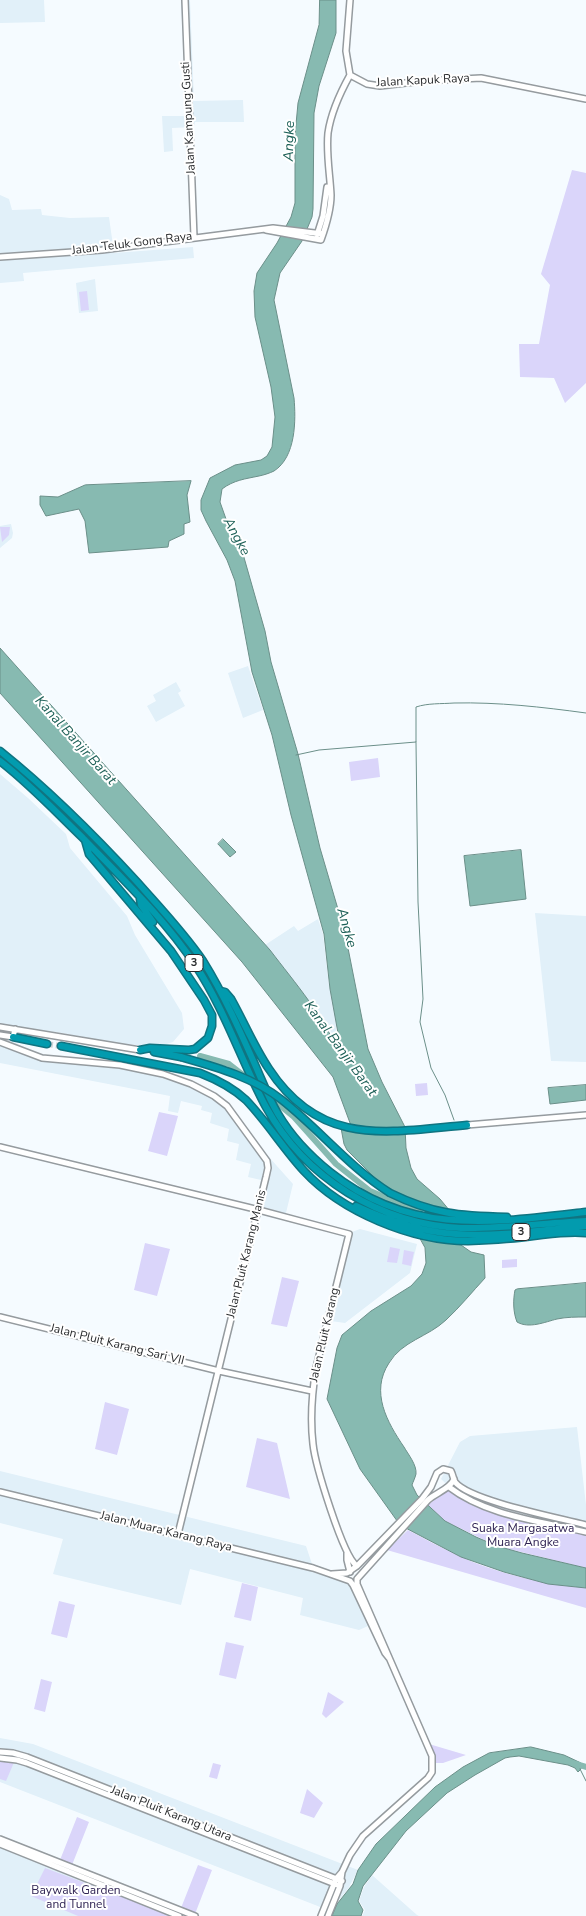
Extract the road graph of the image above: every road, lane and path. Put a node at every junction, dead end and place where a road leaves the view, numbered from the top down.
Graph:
1 (184, 0) edge
2 (350, 0) edge
3 (350, 75) junction
4 (586, 99) edge
5 (194, 237) junction
6 (0, 257) edge
7 (0, 751) edge
8 (0, 761) edge
9 (0, 765) edge
10 (19, 777) junction
11 (85, 840) junction
12 (140, 898) junction
13 (195, 986) junction
14 (220, 990) junction
15 (0, 1027) edge
16 (15, 1029) junction
17 (0, 1035) edge
18 (13, 1037) junction
19 (0, 1042) edge
20 (47, 1044) tunnel mouth
21 (60, 1046) tunnel mouth
22 (140, 1050) junction
23 (268, 1110) junction
24 (586, 1115) edge
25 (467, 1125) joint
26 (0, 1147) edge
27 (258, 1210) junction
28 (586, 1212) edge
29 (474, 1219) junction
30 (586, 1221) edge
31 (586, 1226) edge
32 (586, 1233) edge
33 (0, 1317) edge
34 (219, 1371) junction
35 (312, 1390) junction
36 (435, 1479) junction
37 (454, 1480) junction
38 (448, 1487) junction
39 (0, 1492) edge
40 (424, 1501) junction
41 (586, 1525) edge
42 (586, 1532) edge
43 (178, 1534) junction
44 (347, 1552) junction
45 (357, 1566) junction
46 (350, 1572) junction
47 (332, 1574) junction
48 (389, 1658) junction
49 (0, 1752) edge
50 (0, 1758) edge
51 (59, 1772) junction
52 (0, 1839) edge
53 (0, 1844) edge
54 (38, 1857) junction
55 (47, 1860) junction
56 (338, 1882) junction
57 (329, 1905) junction
58 (179, 1916) edge
59 (194, 1916) edge
60 (321, 1916) edge
61 (328, 1916) edge

1 - 5 street, Jalan Kampung Gusti
2 - 3 street
3 - 4 street, Jalan Kapuk Raya
3 - 5 street, Jalan Teluk Gong Raya
5 - 6 street, Jalan Teluk Gong Raya
7 - 14 highway, 3
8 - 10 highway
9 - 10 highway
10 - 11 highway, 3
11 - 12 highway, 3
11 - 13 highway
12 - 13 highway
12 - 23 highway, 3
13 - 22 highway
14 - 25 highway
14 - 29 highway, 3
15 - 16 street
16 - 18 street
16 - 22 street
17 - 18 street
18 - 20 highway
19 - 27 street, Jalan Pluit Karang Manis
21 - 32 highway
22 - 29 highway, bridge
23 - 30 highway, 3
23 - 31 highway, 3
24 - 25 street
26 - 27 street
27 - 34 street, Jalan Pluit Karang Manis
27 - 35 street, Jalan Pluit Karang
28 - 29 highway, 3
33 - 34 street, Jalan Pluit Karang Sari VII
34 - 35 street, Jalan Pluit Karang Sari VII
34 - 43 street, Jalan Pluit Karang Manis
35 - 44 street, Jalan Pluit Karang
36 - 37 street
36 - 38 street
36 - 40 street
37 - 38 street
37 - 41 street
38 - 40 street
38 - 42 street
39 - 43 street, Jalan Muara Karang Raya
40 - 45 street
40 - 48 street
43 - 47 street, Jalan Muara Karang Raya
44 - 45 street, Jalan Pluit Karang
44 - 46 street, Jalan Pluit Karang
45 - 46 street
46 - 47 street, Jalan Muara Karang Raya
47 - 48 street, Jalan Muara Karang Raya
48 - 56 street
49 - 51 street, Jalan Pluit Karang Utara
50 - 51 street, Jalan Pluit Karang Utara
51 - 56 street, Jalan Pluit Karang Utara
52 - 54 street
53 - 54 street
54 - 55 street
55 - 58 street
55 - 59 street
56 - 57 street
57 - 60 street
57 - 61 street

